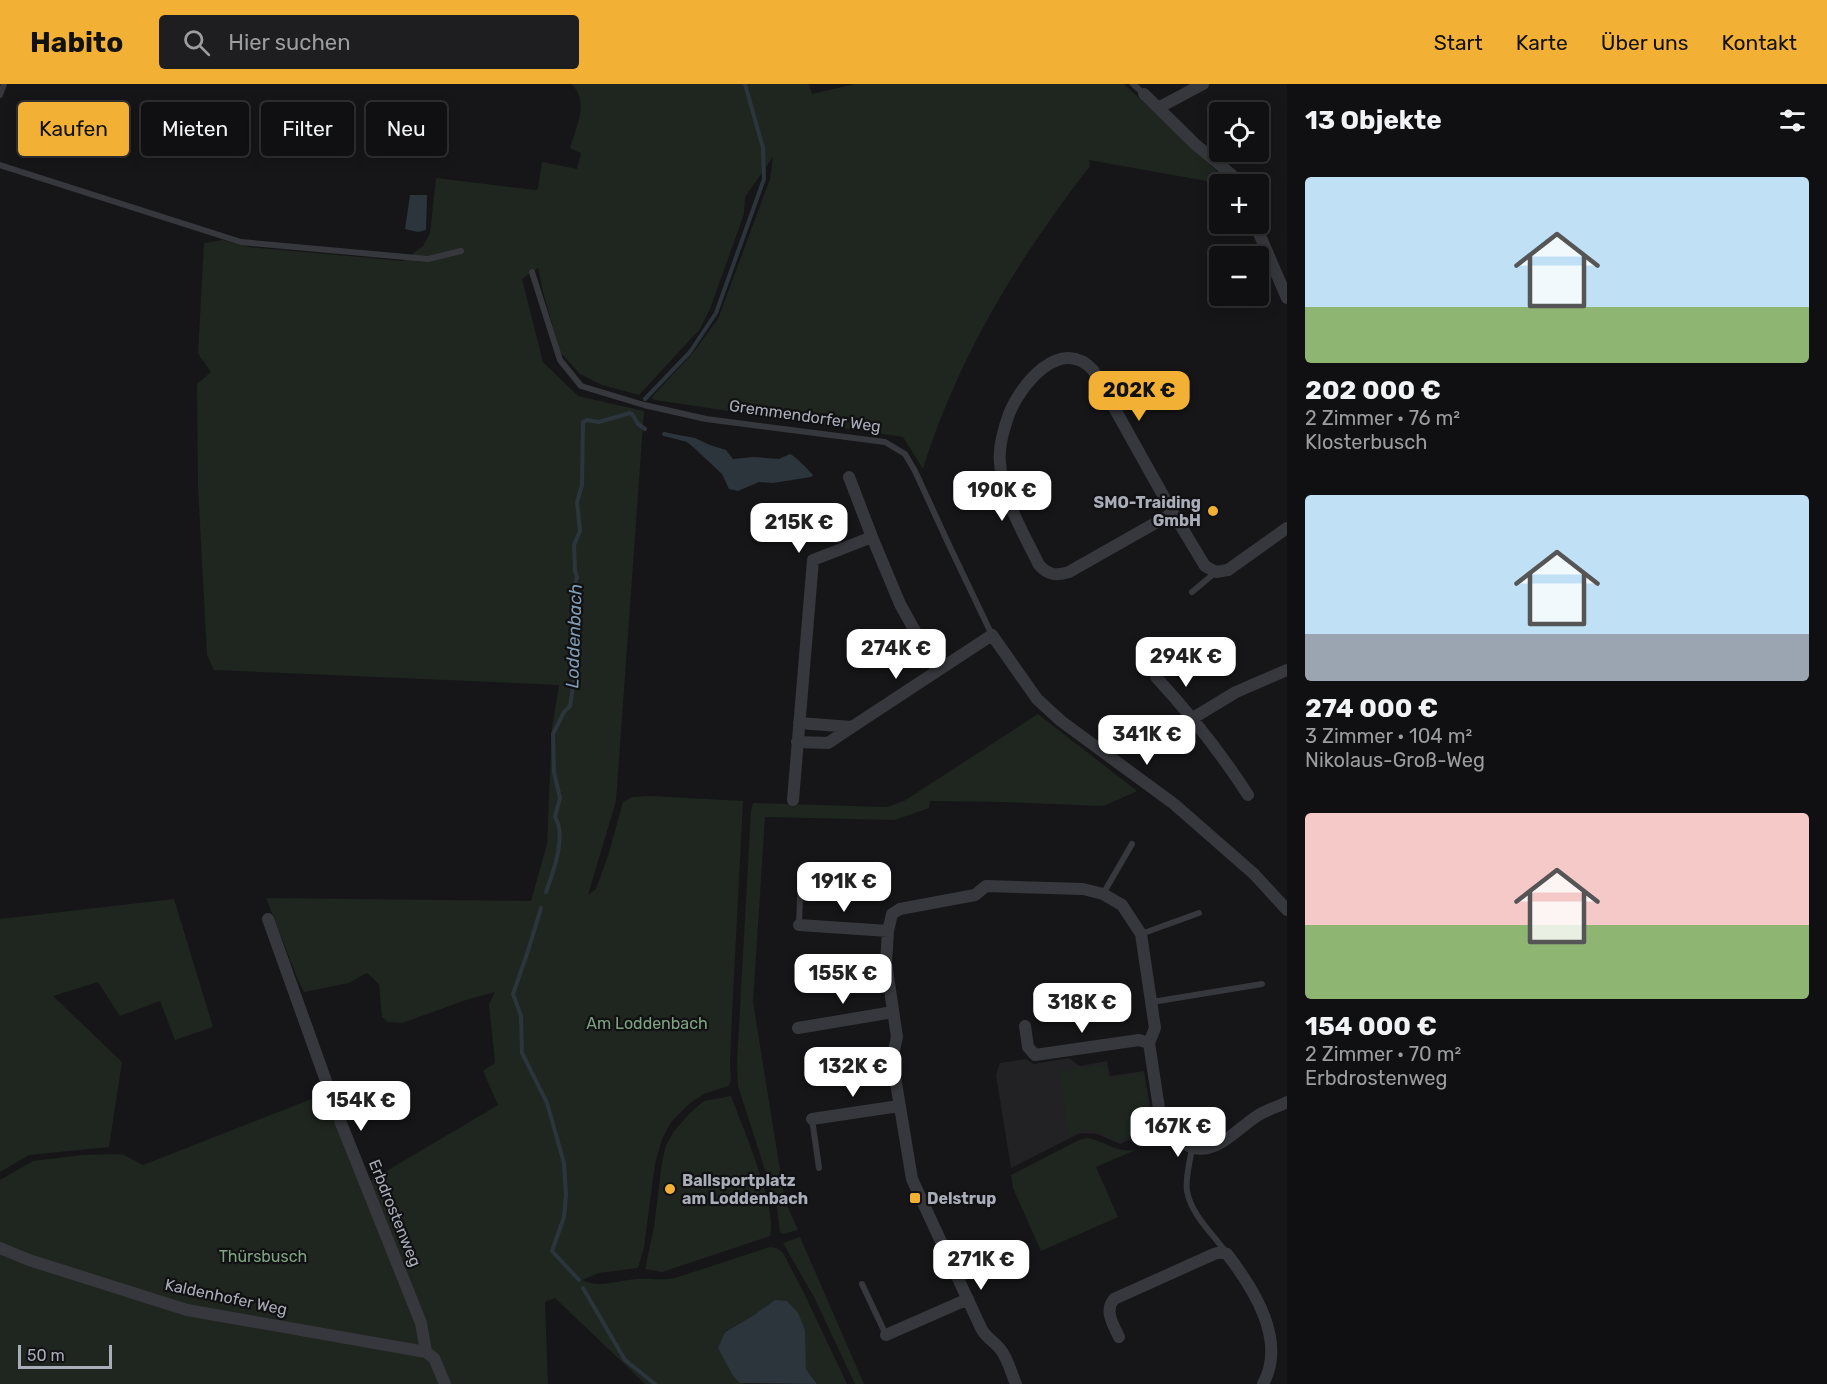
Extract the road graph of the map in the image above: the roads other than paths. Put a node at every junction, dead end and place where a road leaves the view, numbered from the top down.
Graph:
1 (4, 84) edge
2 (1133, 84) edge
3 (1203, 84) edge
4 (1144, 94) joint
5 (0, 95) edge
6 (1158, 108) junction
7 (0, 165) edge
8 (1232, 174) edge
9 (1260, 234) edge
10 (461, 251) dead end
11 (532, 272) dead end
12 (1287, 298) edge
13 (849, 477) dead end
14 (1173, 513) junction
15 (1287, 528) edge
16 (872, 537) junction
17 (1216, 572) junction
18 (1192, 592) dead end
19 (992, 635) junction
20 (937, 671) junction
21 (1286, 674) edge
22 (1156, 678) dead end
23 (1193, 718) junction
24 (799, 723) junction
25 (852, 727) junction
26 (797, 742) junction
27 (1248, 795) dead end
28 (793, 800) dead end
29 (1132, 844) dead end
30 (801, 872) dead end
31 (1103, 894) junction
32 (1287, 910) edge
33 (1199, 914) dead end
34 (268, 919) dead end
35 (799, 925) joint
36 (888, 931) junction
37 (1141, 934) junction
38 (1262, 984) dead end
39 (1152, 1002) junction
40 (893, 1012) junction
41 (1025, 1026) dead end
42 (798, 1028) dead end
43 (1149, 1043) junction
44 (1287, 1102) edge
45 (899, 1106) junction
46 (812, 1119) joint
47 (1191, 1149) junction
48 (819, 1168) dead end
49 (0, 1248) edge
50 (1227, 1254) junction
51 (862, 1284) dead end
52 (968, 1299) junction
53 (886, 1335) joint
54 (1119, 1337) dead end
55 (420, 1350) junction
56 (445, 1384) edge
57 (1016, 1384) edge
58 (1263, 1384) edge

1 - 5 lane
2 - 4 lane
3 - 6 street
4 - 6 street
6 - 8 street
7 - 10 lane
9 - 12 street
11 - 19 lane, Gremmendorfer Weg
13 - 16 street
14 - 14 street
14 - 17 street
15 - 17 street
16 - 20 street
16 - 24 street
17 - 18 lane
19 - 20 street
19 - 32 street, Gremmendorfer Weg
20 - 25 street
21 - 23 street
22 - 23 street
23 - 27 street
24 - 25 street
24 - 26 street
25 - 26 street
26 - 28 street
29 - 31 lane
30 - 35 lane
31 - 36 street
31 - 37 street
33 - 37 lane
34 - 55 street, Erbdrostenweg
35 - 36 street
36 - 40 street
37 - 39 street
38 - 39 lane
39 - 43 street
40 - 42 street
40 - 45 street
41 - 43 street
43 - 47 street
44 - 47 street
45 - 46 street
45 - 52 street
46 - 48 lane
47 - 50 lane
49 - 55 street, Kaldenhofer Weg
50 - 54 street
50 - 58 street
51 - 53 lane
52 - 53 street
52 - 57 street
55 - 56 street, Erbdrostenweg

